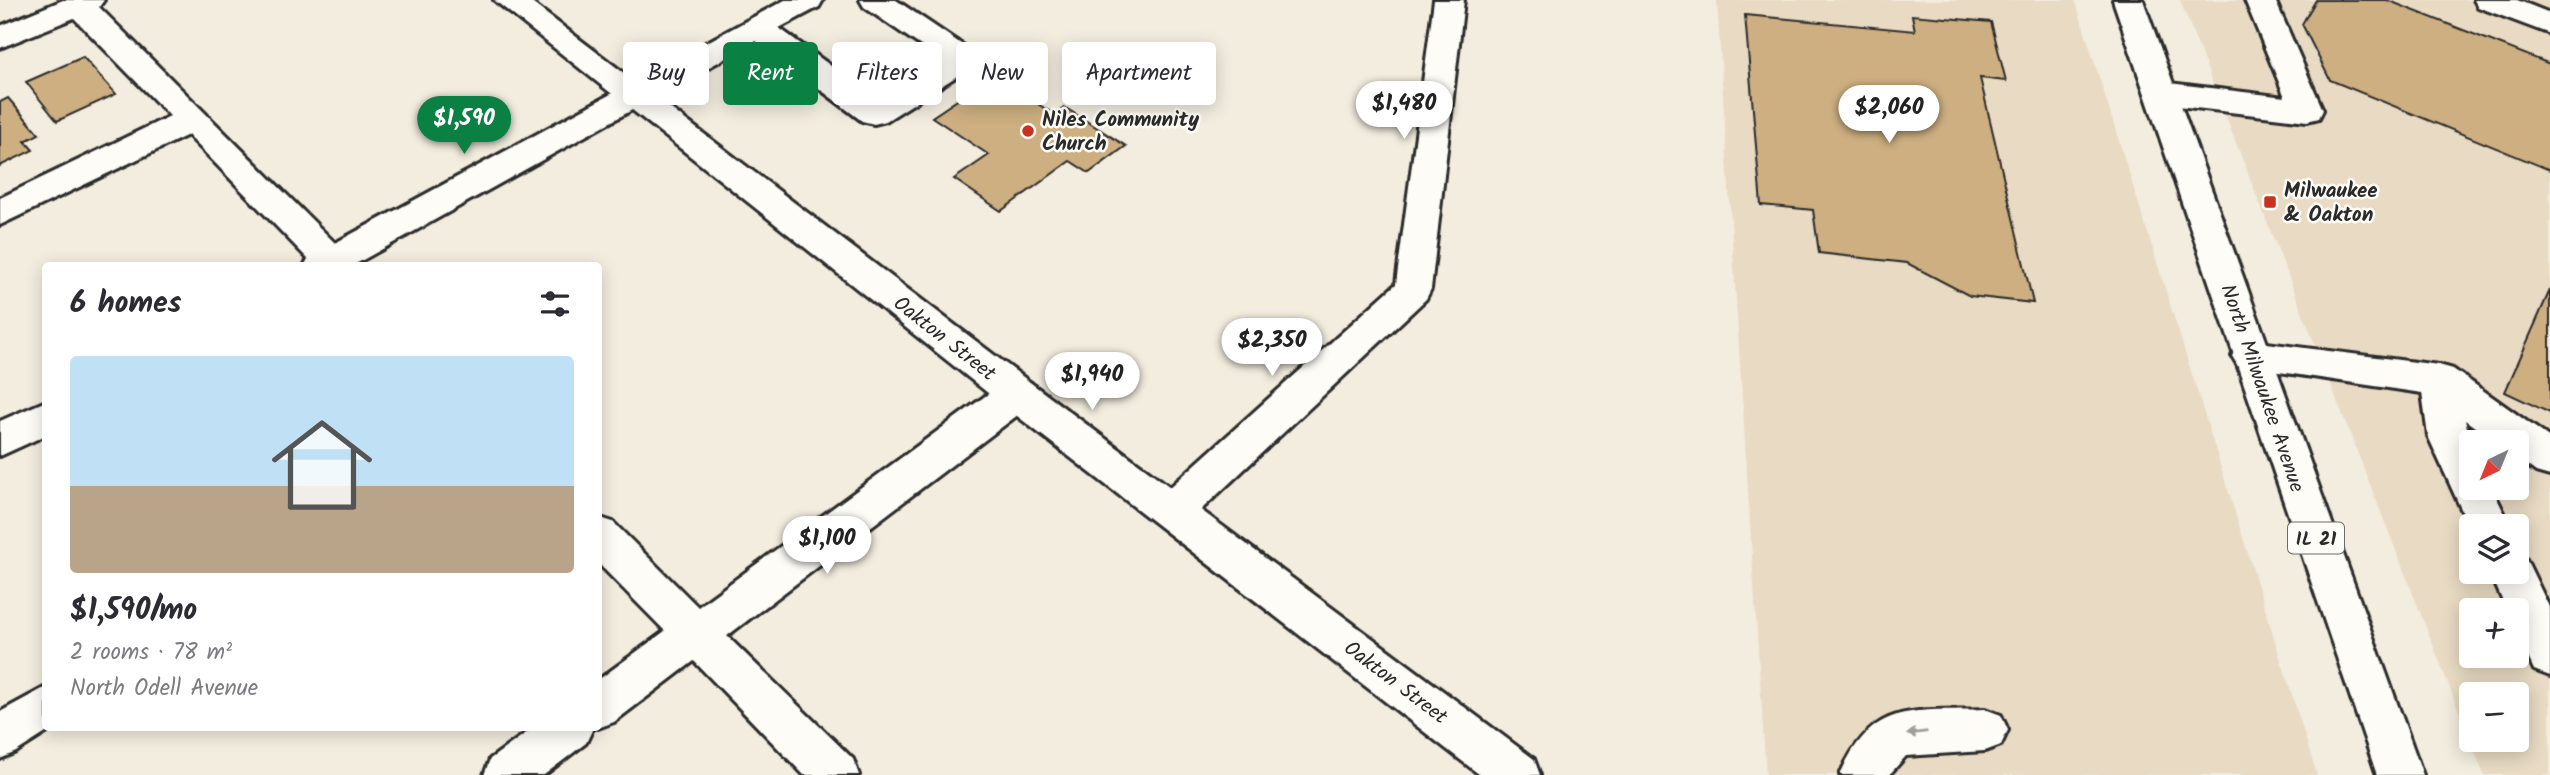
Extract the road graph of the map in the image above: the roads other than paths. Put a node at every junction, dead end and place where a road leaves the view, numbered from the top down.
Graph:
1 (509, 0) edge
2 (808, 0) edge
3 (875, 0) edge
4 (1449, 0) edge
5 (2128, 0) edge
6 (2260, 0) edge
7 (2489, 0) edge
8 (83, 2) edge
9 (2550, 24) edge
10 (757, 27) junction
11 (0, 38) edge
12 (709, 53) edge
13 (623, 87) edge
14 (2161, 93) junction
15 (623, 99) edge
16 (646, 105) edge
17 (192, 119) junction
18 (0, 213) edge
19 (326, 262) edge
20 (329, 262) edge
21 (2251, 356) junction
22 (2439, 380) junction
23 (1017, 394) junction
24 (42, 418) edge
25 (0, 440) edge
26 (2459, 459) edge
27 (2550, 460) edge
28 (1172, 511) junction
29 (602, 539) edge
30 (2517, 584) edge
31 (696, 634) junction
32 (2550, 656) edge
33 (602, 704) edge
34 (42, 711) edge
35 (1985, 730) dead end
36 (566, 731) edge
37 (0, 737) edge
38 (507, 775) edge
39 (836, 775) edge
40 (1517, 775) edge
41 (1863, 775) edge
42 (2400, 775) edge

1 - 13 main road, Oakton Street
2 - 10 main road
3 - 10 main road
4 - 28 main road
5 - 14 main road, North Milwaukee Avenue / IL 21
6 - 14 main road
7 - 9 main road
8 - 11 main road
8 - 17 main road
10 - 12 main road
14 - 21 main road, North Milwaukee Avenue / IL 21
15 - 20 main road
16 - 23 main road, Oakton Street
17 - 18 main road
17 - 19 main road
21 - 22 main road
21 - 42 main road, North Milwaukee Avenue / IL 21
22 - 26 main road
22 - 27 main road
23 - 28 main road, Oakton Street
23 - 31 main road
24 - 25 main road
28 - 40 main road, Oakton Street
29 - 31 main road
30 - 32 main road
31 - 33 main road
31 - 39 main road
34 - 37 main road
35 -> 41 main road
36 - 38 main road

